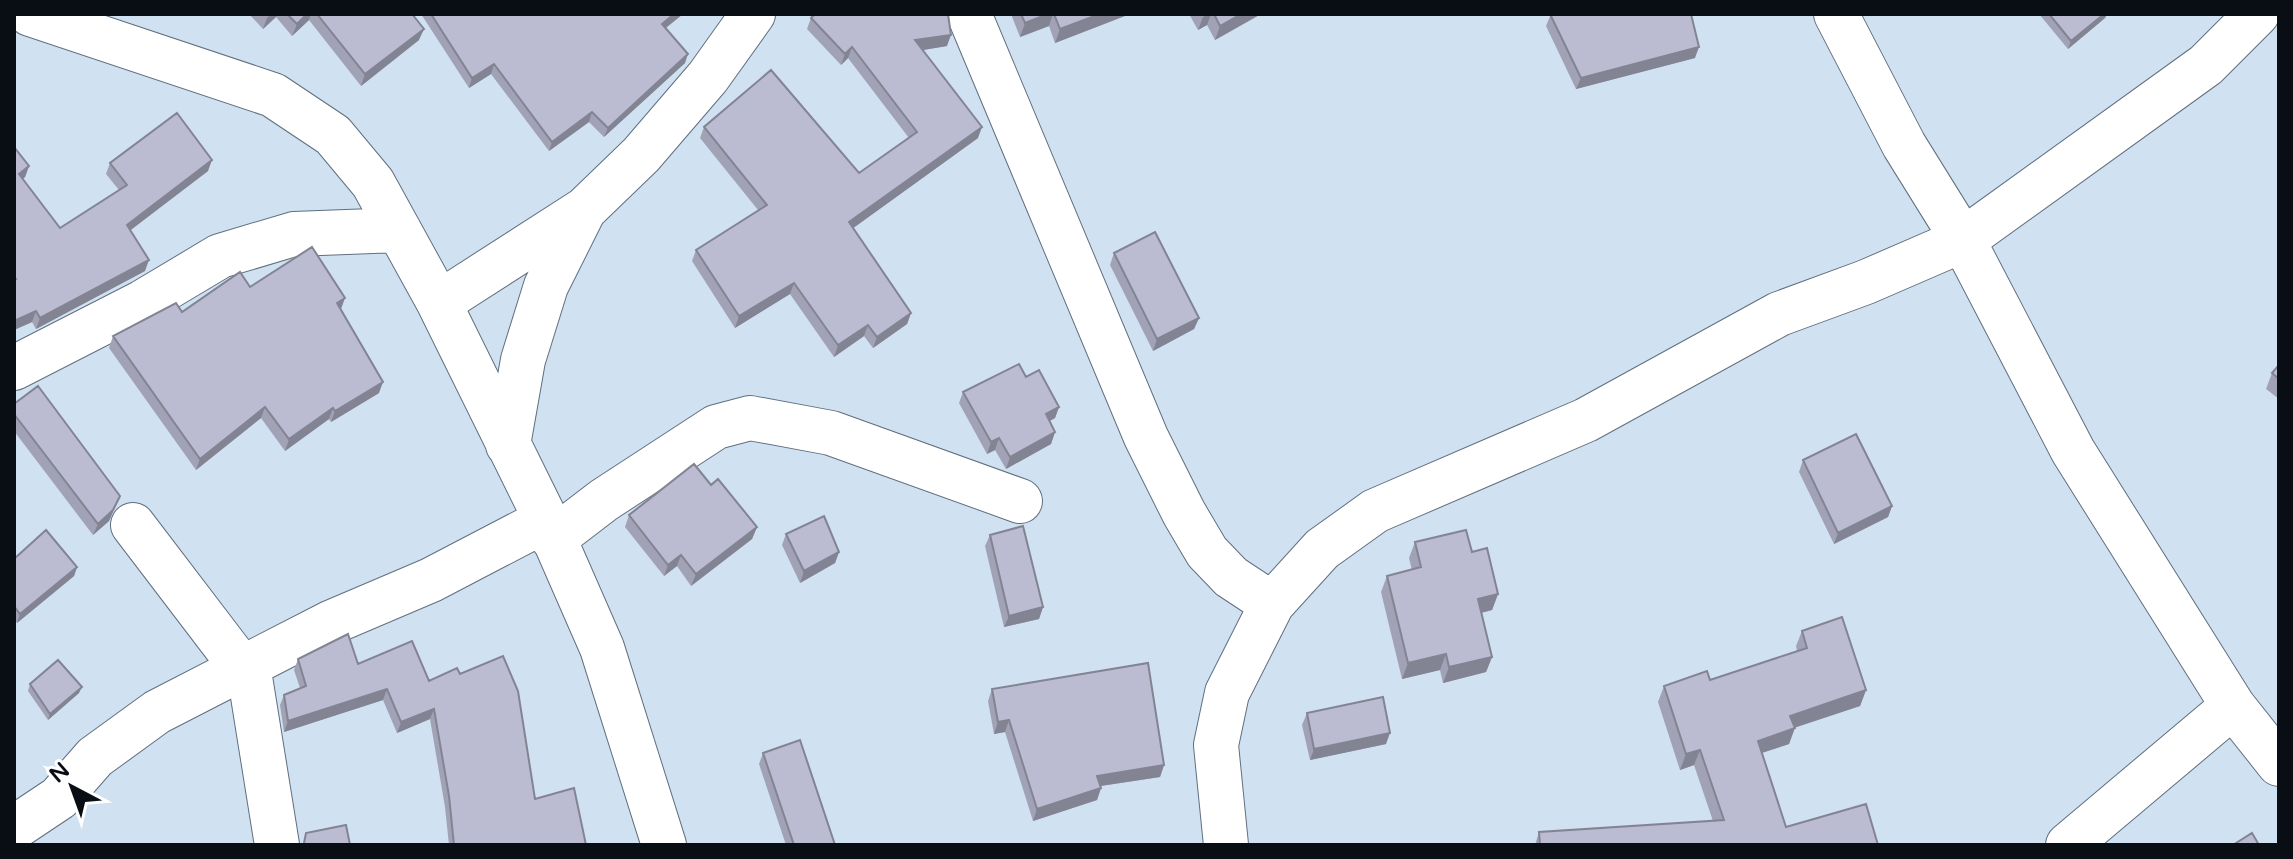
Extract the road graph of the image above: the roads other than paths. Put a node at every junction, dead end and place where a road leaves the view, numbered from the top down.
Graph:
1 (30, 14) edge
2 (753, 14) edge
3 (969, 14) edge
4 (1836, 14) edge
5 (2257, 14) edge
6 (584, 210) junction
7 (399, 230) junction
8 (1963, 240) junction
9 (439, 303) junction
10 (14, 368) edge
11 (508, 445) junction
12 (1020, 501) dead end
13 (133, 525) dead end
14 (549, 530) junction
15 (1272, 604) junction
16 (245, 666) junction
17 (2233, 706) junction
18 (2279, 764) edge
19 (14, 828) edge
20 (277, 845) edge
21 (664, 845) edge
22 (1226, 845) edge
23 (2068, 845) edge

1 - 7 street
2 - 6 street
3 - 15 street
4 - 8 street
5 - 8 street
6 - 9 street
6 - 11 street
7 - 9 street
7 - 10 street
8 - 15 street
8 - 17 street
9 - 11 street
11 - 14 street
12 - 14 street
13 - 16 street
14 - 16 street
14 - 21 street
15 - 22 street
16 - 19 street
16 - 20 street
17 - 18 street
17 - 23 street

